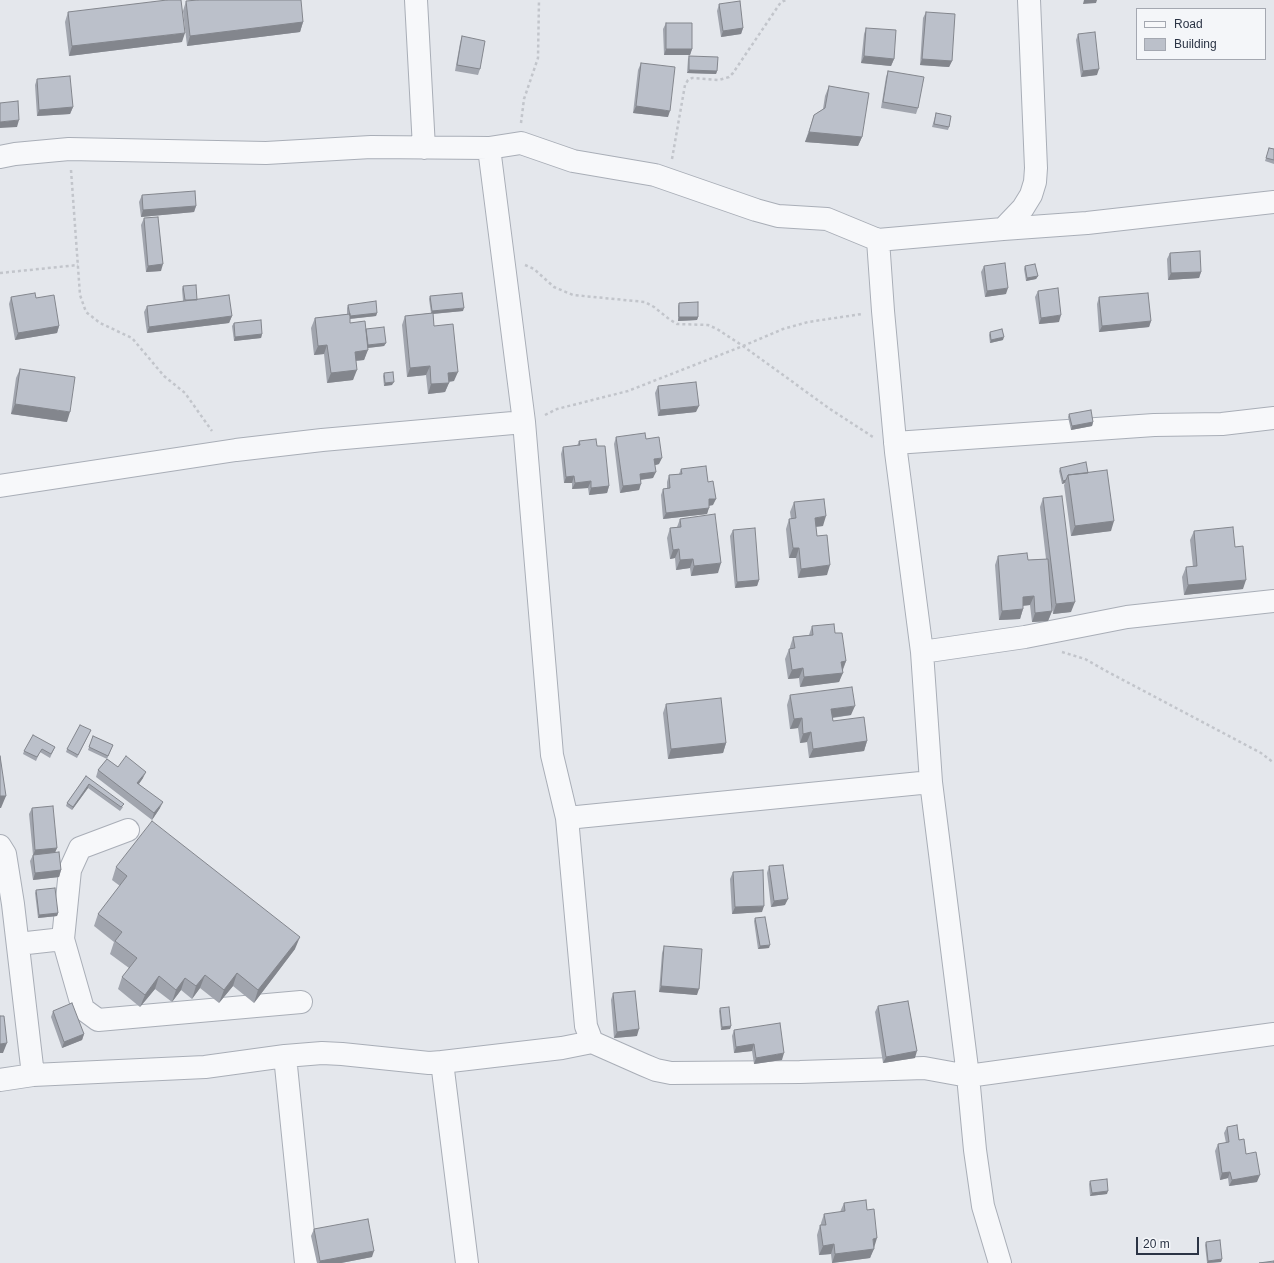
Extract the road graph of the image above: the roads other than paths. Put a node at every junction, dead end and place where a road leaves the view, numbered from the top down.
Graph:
1 (416, 0) edge
2 (1029, 0) edge
3 (424, 148) junction
4 (489, 148) junction
5 (0, 157) edge
6 (1274, 202) edge
7 (1003, 229) junction
8 (878, 240) junction
9 (1274, 418) edge
10 (525, 428) junction
11 (896, 448) junction
12 (0, 486) edge
13 (1274, 601) edge
14 (922, 652) junction
15 (931, 782) junction
16 (566, 818) junction
17 (128, 830) dead end
18 (0, 846) edge
19 (63, 939) junction
20 (18, 944) junction
21 (300, 1002) dead end
22 (1274, 1034) edge
23 (592, 1042) junction
24 (285, 1056) junction
25 (442, 1062) junction
26 (33, 1075) junction
27 (968, 1076) junction
28 (0, 1080) edge
29 (306, 1263) edge
30 (467, 1263) edge
31 (1000, 1263) edge

1 - 3 street
2 - 7 street
3 - 4 street
3 - 5 street
4 - 8 street
4 - 10 street
6 - 7 street
7 - 8 street
8 - 11 street
9 - 11 street
10 - 12 street
10 - 16 street
11 - 14 street
13 - 14 street
14 - 15 street
15 - 16 street
15 - 27 street
16 - 23 street
17 - 19 street
18 - 20 street
19 - 20 street
19 - 21 street
20 - 26 street
22 - 27 street
23 - 25 street
23 - 27 street
24 - 25 street
24 - 26 street
24 - 29 street
25 - 30 street
26 - 28 street
27 - 31 street

